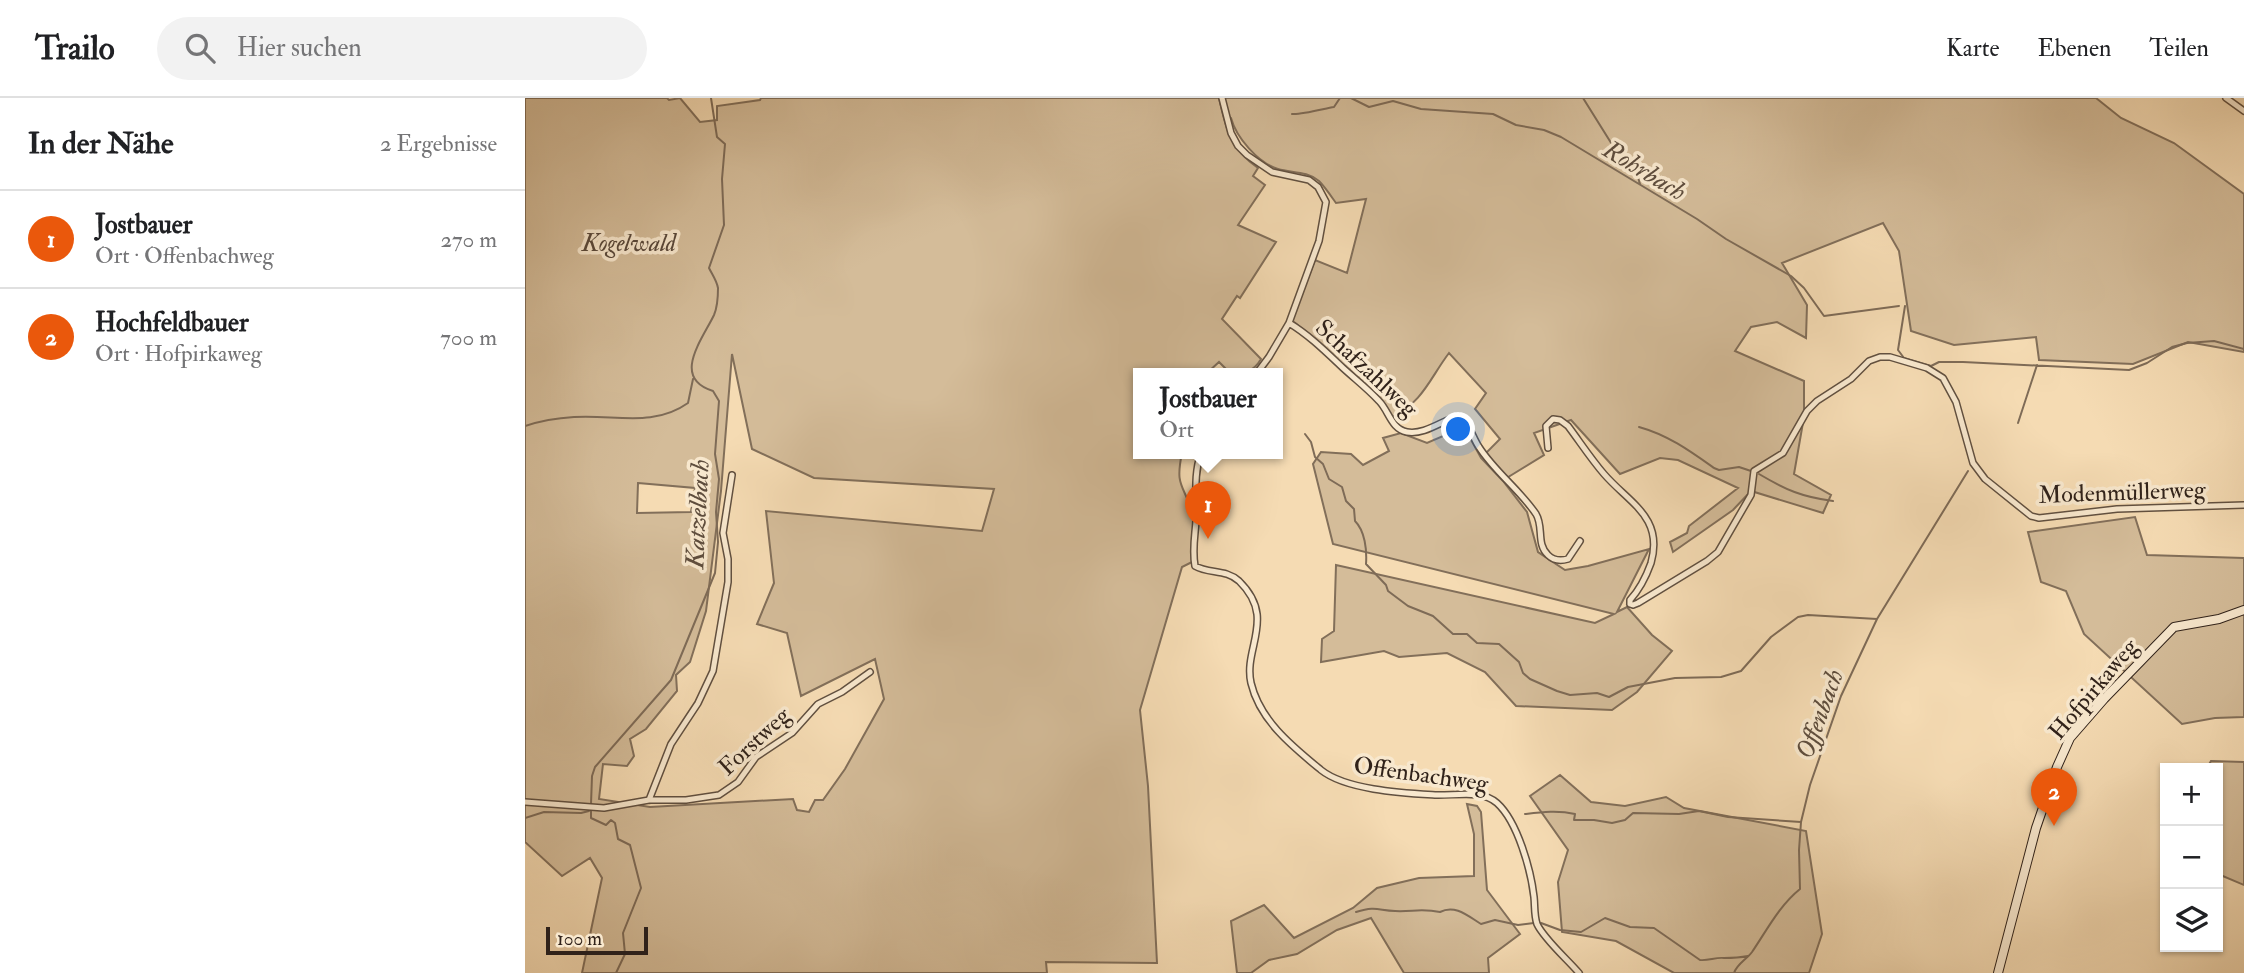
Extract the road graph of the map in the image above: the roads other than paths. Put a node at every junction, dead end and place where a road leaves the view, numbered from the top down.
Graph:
1 (1222, 98) edge
2 (2226, 98) edge
3 (2244, 111) edge
4 (1289, 323) junction
5 (1261, 368) edge
6 (1548, 447) dead end
7 (1200, 459) edge
8 (731, 475) dead end
9 (2244, 505) edge
10 (1580, 541) dead end
11 (2244, 610) edge
12 (870, 672) dead end
13 (649, 800) junction
14 (525, 802) edge
15 (1579, 973) edge
16 (1998, 973) edge

1 - 4 street
2 - 3 street
4 - 5 street
4 - 10 street, Schafzahlweg
6 - 9 street, Modenmüllerweg
7 - 15 street, Offenbachweg
8 - 13 street
11 - 16 street, Hofpirkaweg
12 - 13 street, Forstweg
13 - 14 street, Forstweg

